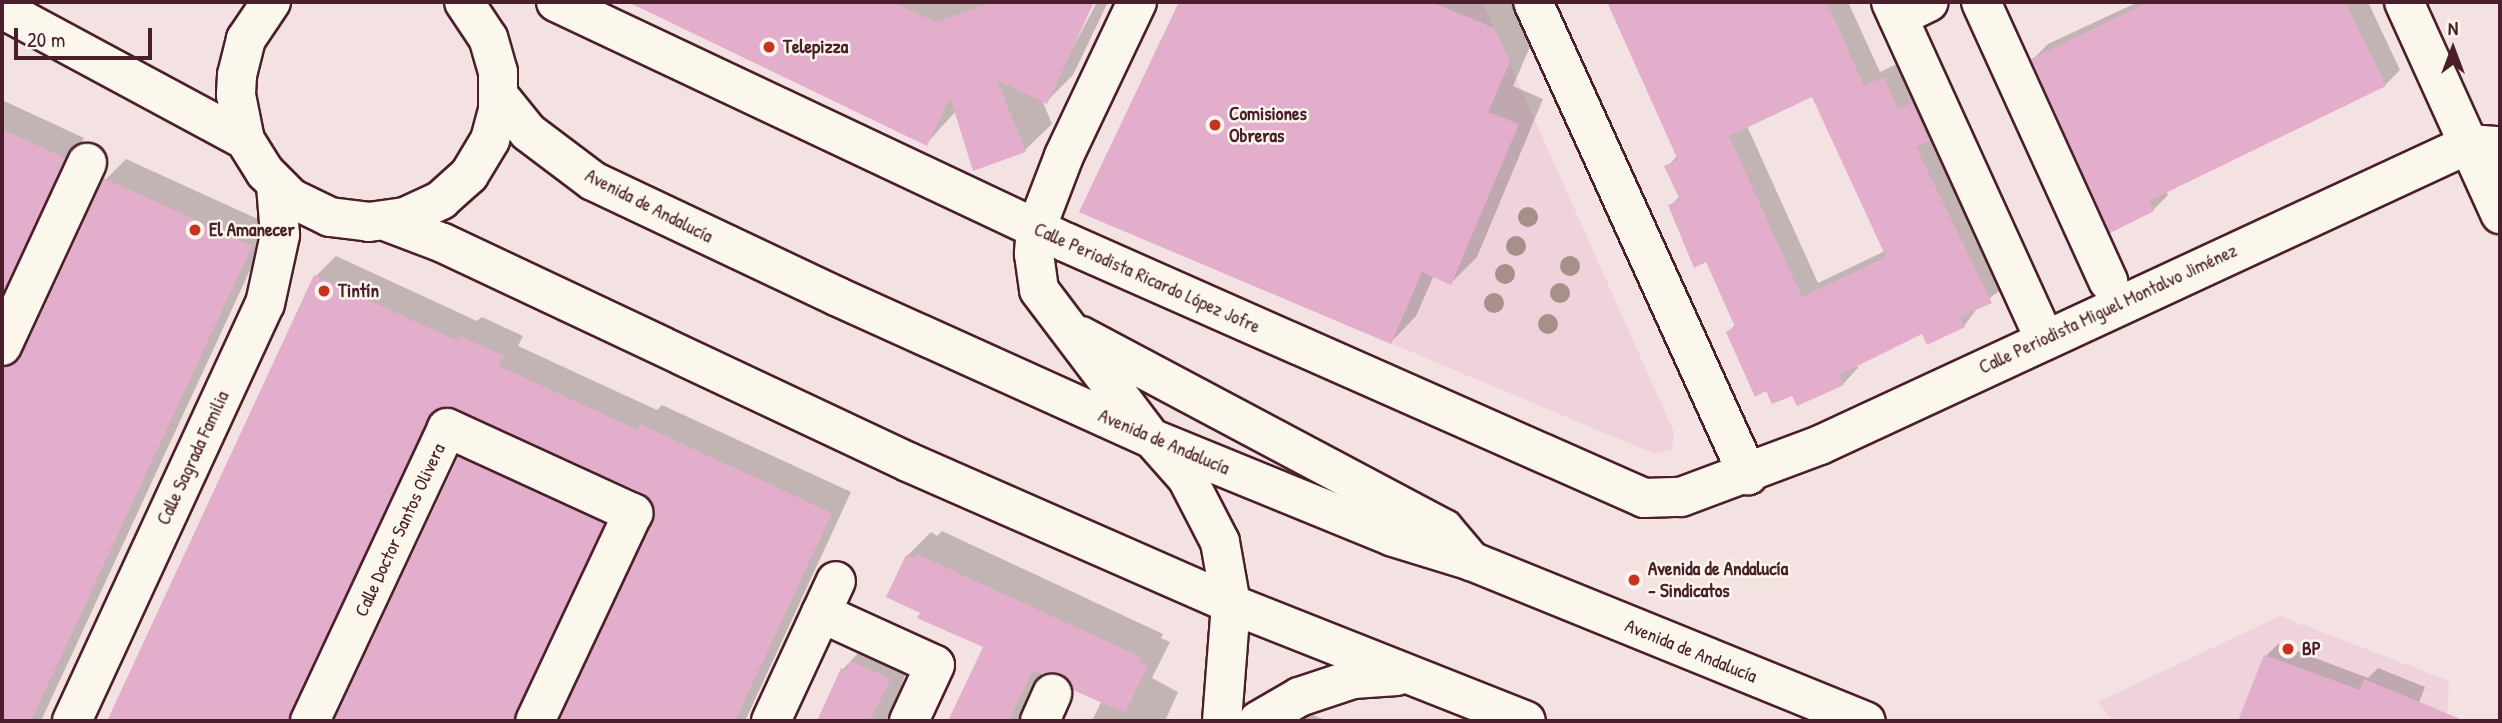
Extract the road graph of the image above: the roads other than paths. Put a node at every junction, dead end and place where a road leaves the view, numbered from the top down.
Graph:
1 (271, 2) edge
2 (464, 2) edge
3 (556, 2) edge
4 (1137, 2) edge
5 (1533, 2) edge
6 (1981, 2) edge
7 (2404, 2) edge
8 (1906, 7) edge
9 (2, 9) edge
10 (499, 96) junction
11 (246, 140) junction
12 (2485, 148) edge
13 (87, 163) dead end
14 (276, 186) junction
15 (2500, 214) edge
16 (385, 221) junction
17 (1037, 229) junction
18 (2108, 281) dead end
19 (1064, 324) junction
20 (2044, 338) junction
21 (2, 346) edge
22 (1151, 438) junction
23 (1748, 475) junction
24 (1471, 561) junction
25 (1231, 604) junction
26 (1403, 675) junction
27 (72, 721) edge
28 (310, 721) edge
29 (535, 721) edge
30 (771, 721) edge
31 (909, 721) edge
32 (1222, 721) edge
33 (1258, 721) edge
34 (1527, 721) edge
35 (1866, 721) edge

1 - 11 street
2 - 10 street
3 - 17 street, Calle Periodista Ricardo López Jofre
4 - 17 street
5 - 23 street
6 - 18 street
7 - 12 street
8 - 20 street
9 - 11 street
10 - 16 street
10 - 22 street, Avenida de Andalucía
11 - 14 street
12 - 15 street
12 - 20 street, Calle Periodista Miguel Montalvo Jiménez
13 - 21 street
14 - 16 street
14 - 27 street, Calle Sagrada Familia
16 - 25 street
17 - 19 street
17 - 23 street, Calle Periodista Ricardo López Jofre
19 - 22 street
19 - 24 street
20 - 23 street, Calle Periodista Miguel Montalvo Jiménez
22 - 24 street, Avenida de Andalucía
22 - 25 street
24 - 35 street, Avenida de Andalucía
25 - 26 street
25 - 32 street
26 - 33 street
26 - 34 street
28 - 29 street, Calle Doctor Santos Olivera
30 - 31 street

